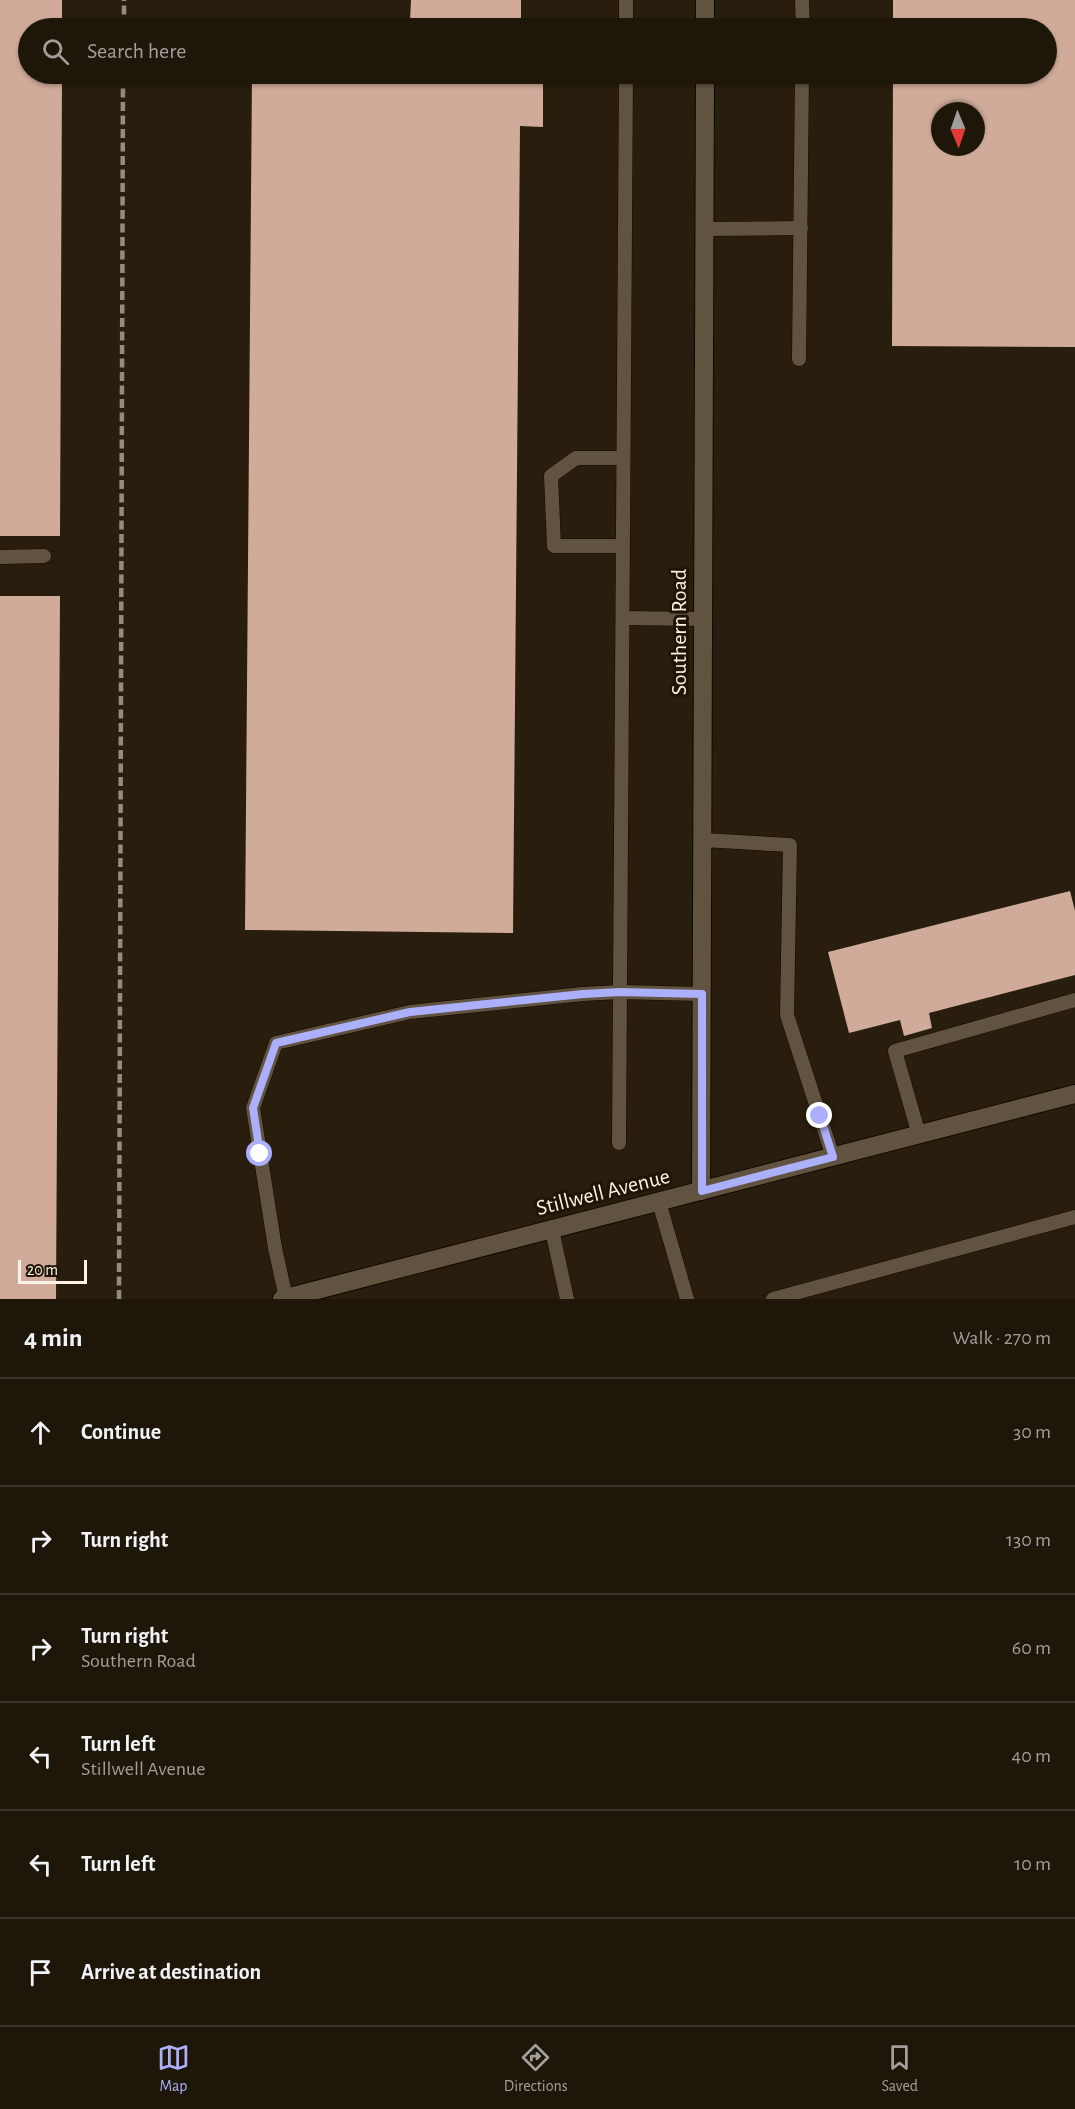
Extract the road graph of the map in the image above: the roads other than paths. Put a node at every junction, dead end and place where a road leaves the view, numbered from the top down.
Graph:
1 (626, 0) edge
2 (705, 0) edge
3 (802, 0) edge
4 (626, 18) edge
5 (705, 18) edge
6 (803, 18) edge
7 (626, 84) edge
8 (705, 84) edge
9 (802, 84) edge
10 (801, 228) junction
11 (705, 230) junction
12 (799, 359) dead end
13 (624, 458) junction
14 (623, 546) junction
15 (44, 556) dead end
16 (0, 557) edge
17 (622, 618) junction
18 (703, 619) junction
19 (703, 840) junction
20 (620, 992) junction
21 (702, 994) junction
22 (1075, 1000) edge
23 (1075, 1094) edge
24 (920, 1135) junction
25 (620, 1143) dead end
26 (833, 1157) junction
27 (702, 1191) junction
28 (659, 1202) junction
29 (1075, 1217) edge
30 (552, 1230) junction
31 (284, 1298) edge
32 (567, 1299) edge
33 (687, 1299) edge
34 (773, 1299) edge

1 - 4 lane
2 - 5 street
3 - 6 lane
7 - 13 lane
8 - 11 street, Southern Road
9 - 10 lane
10 - 11 lane
10 - 12 lane
11 - 18 street, Southern Road
13 - 14 lane
13 - 14 lane
14 - 17 lane
15 - 16 lane
17 - 18 lane
17 - 20 lane
18 - 19 street, Southern Road
19 - 21 street, Southern Road
19 - 26 lane
20 - 21 lane
20 - 25 lane
20 - 31 lane
21 - 27 street, Southern Road
22 - 24 lane
23 - 24 street, Stillwell Avenue
24 - 26 street, Stillwell Avenue
26 - 27 street, Stillwell Avenue
27 - 28 street, Stillwell Avenue
28 - 30 street, Stillwell Avenue
28 - 33 lane
29 - 34 lane
30 - 31 street, Stillwell Avenue
30 - 32 lane

